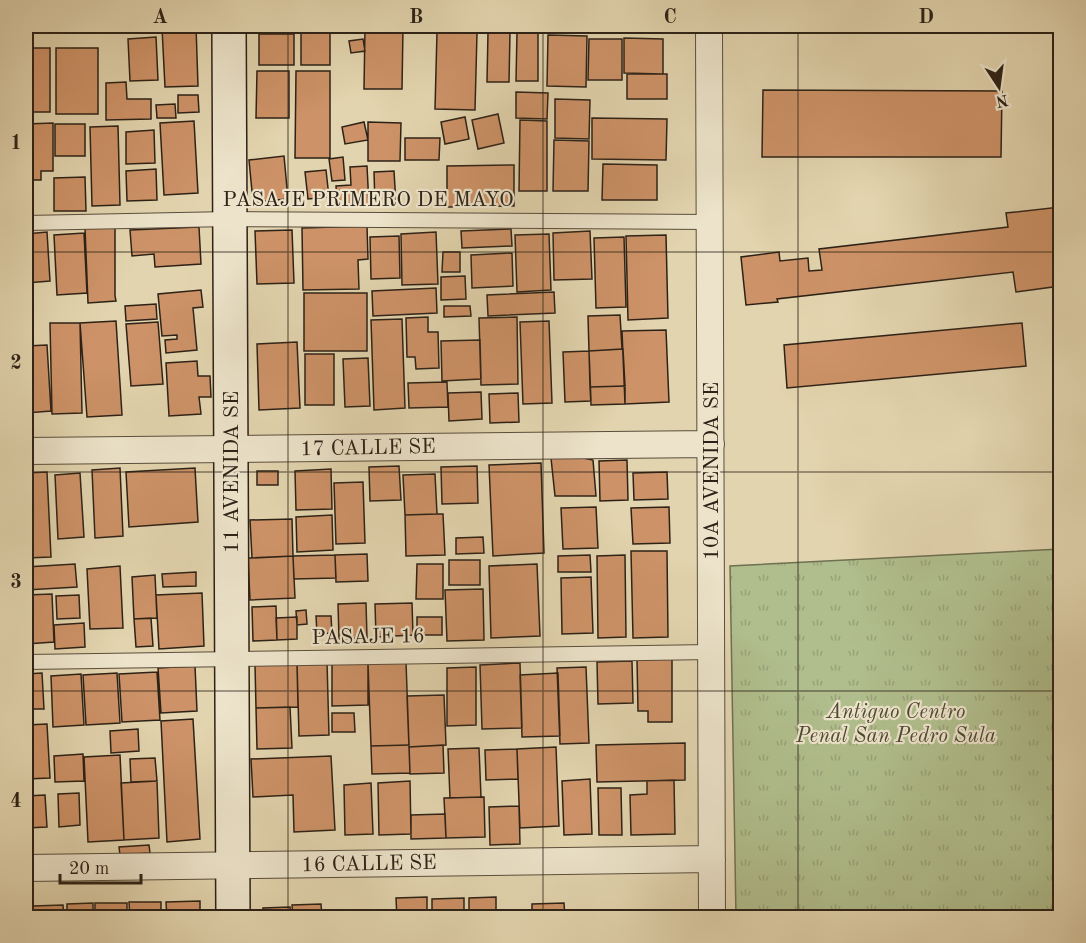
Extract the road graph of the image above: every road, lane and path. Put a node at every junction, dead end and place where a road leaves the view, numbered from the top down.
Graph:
1 (230, 26) edge
2 (709, 26) edge
3 (230, 219) junction
4 (711, 222) junction
5 (26, 223) edge
6 (711, 444) junction
7 (231, 449) junction
8 (26, 451) edge
9 (712, 652) junction
10 (232, 659) junction
11 (26, 662) edge
12 (712, 859) junction
13 (233, 865) junction
14 (26, 868) edge
15 (233, 918) edge
16 (712, 918) edge

1 - 3 street, 11 AVENIDA SE
2 - 4 street, 10A AVENIDA SE
3 - 4 lane, PASAJE PRIMERO DE MAYO
3 - 5 lane, PASAJE PRIMERO DE MAYO
3 - 7 street, 11 AVENIDA SE
4 - 6 street, 10A AVENIDA SE
6 - 7 street, 17 CALLE SE
6 - 9 street, 10A AVENIDA SE
7 - 8 street, 17 CALLE SE
7 - 10 street, 11 AVENIDA SE
9 - 10 lane, PASAJE 16
9 - 12 street, 10A AVENIDA SE
10 - 11 lane, PASAJE 16
10 - 13 street, 11 AVENIDA SE
12 - 13 street, 16 CALLE SE
12 - 16 street, 10A AVENIDA SE
13 - 14 street, 16 CALLE SE
13 - 15 street, 11 AVENIDA SE

